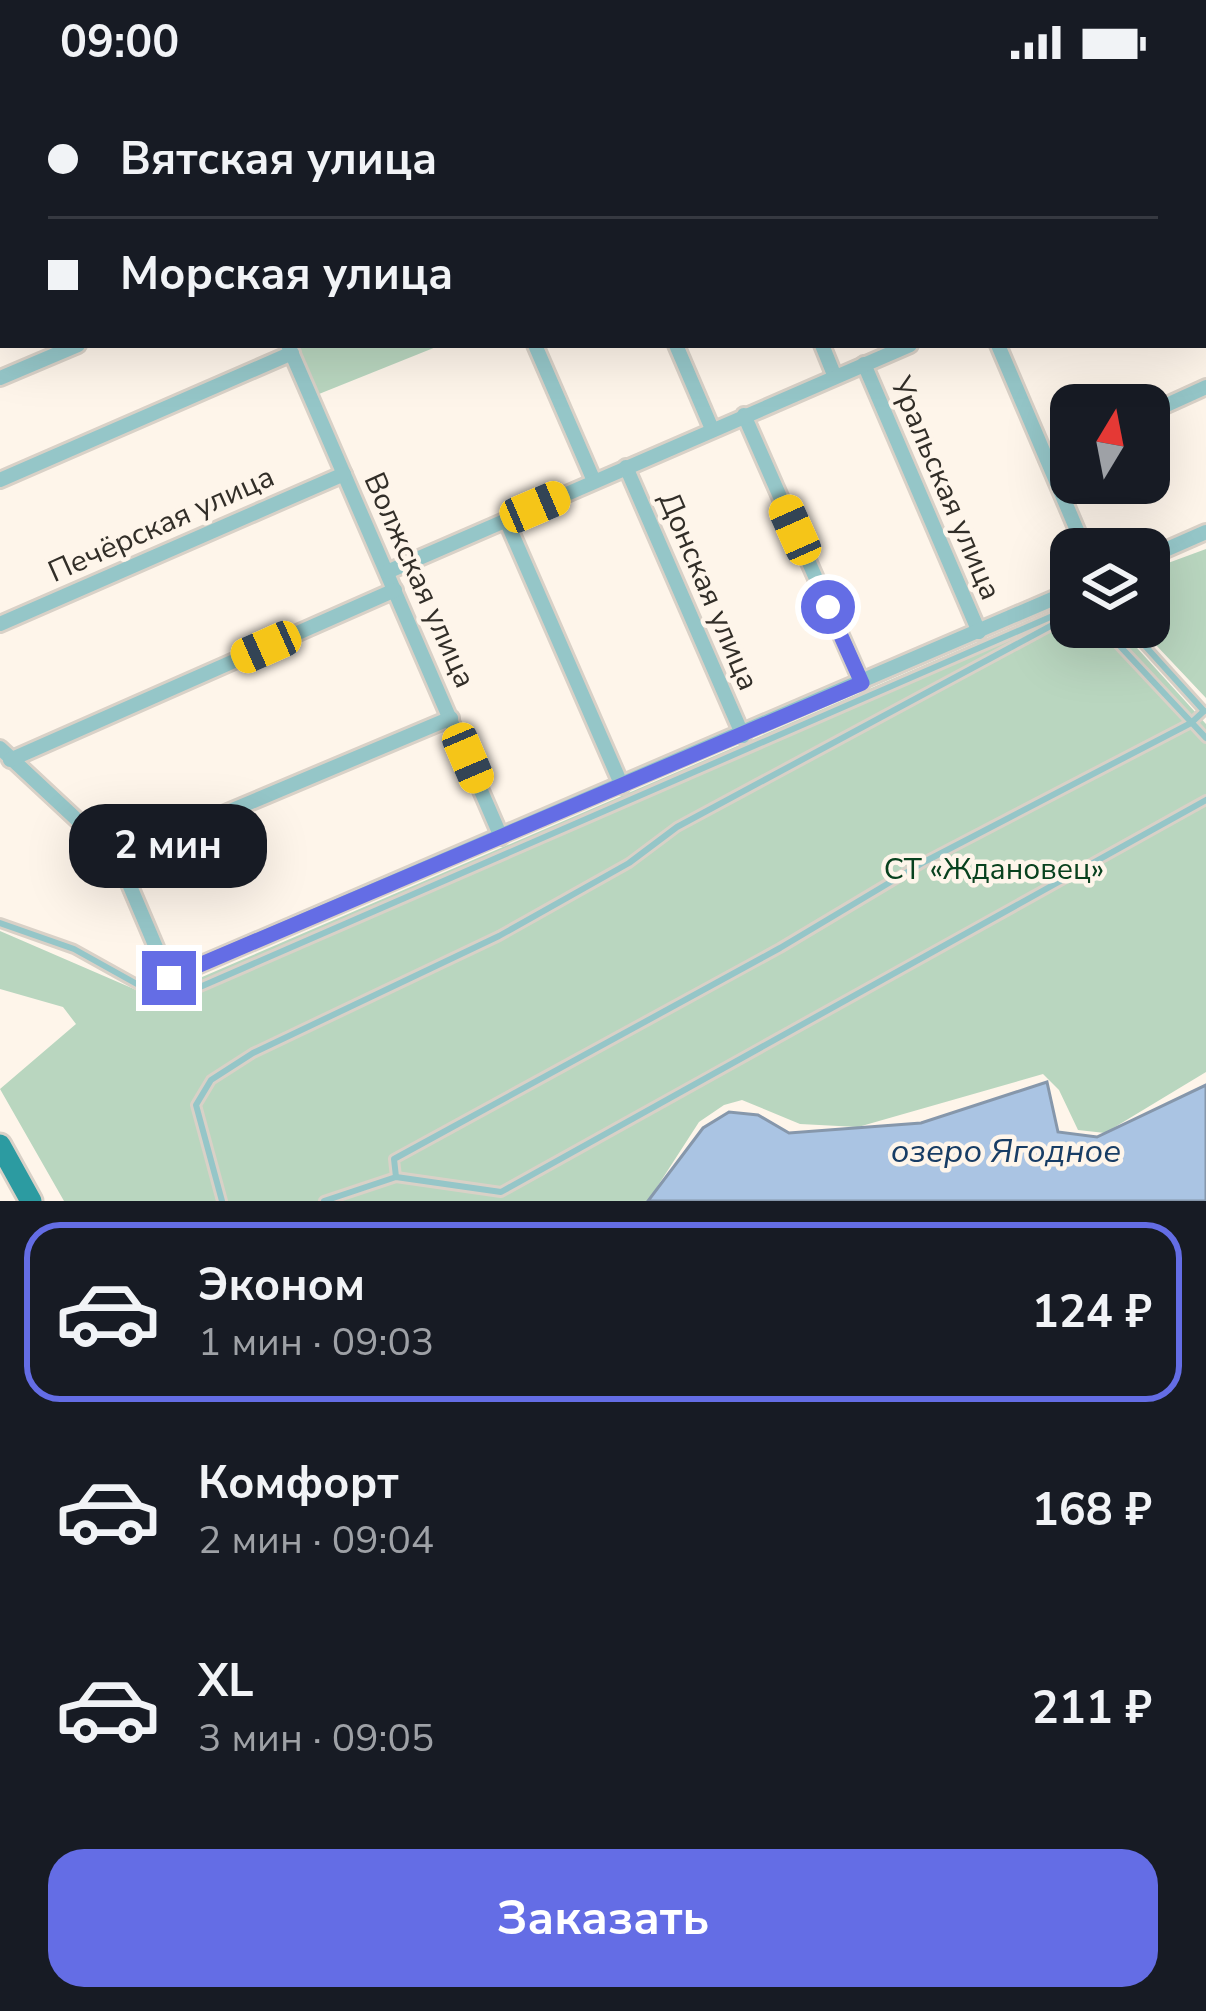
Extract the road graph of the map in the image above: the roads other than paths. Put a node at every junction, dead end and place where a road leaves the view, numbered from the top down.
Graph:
1 (71, 348) edge
2 (536, 348) edge
3 (677, 348) edge
4 (823, 348) edge
5 (903, 348) edge
6 (999, 348) edge
7 (290, 349) edge
8 (864, 364) junction
9 (835, 376) junction
10 (0, 378) edge
11 (1206, 387) edge
12 (1170, 403) edge
13 (744, 415) junction
14 (712, 429) junction
15 (1050, 458) edge
16 (1047, 459) junction
17 (626, 467) junction
18 (344, 474) junction
19 (0, 480) edge
20 (594, 481) junction
21 (506, 520) junction
22 (1076, 528) edge
23 (1206, 532) edge
24 (1170, 548) edge
25 (387, 572) junction
26 (395, 590) junction
27 (1050, 600) edge
28 (1050, 620) edge
29 (1050, 623) edge
30 (0, 624) edge
31 (979, 632) junction
32 (1121, 648) edge
33 (1147, 648) edge
34 (862, 683) junction
35 (1205, 712) edge
36 (451, 718) junction
37 (1191, 723) junction
38 (743, 736) junction
39 (1206, 738) edge
40 (5, 754) edge
41 (622, 786) junction
42 (1206, 800) edge
43 (501, 837) junction
44 (118, 858) junction
45 (0, 922) edge
46 (0, 1145) edge
47 (397, 1177) junction
48 (31, 1201) edge
49 (222, 1201) edge
50 (324, 1201) edge

1 - 10 street
2 - 20 street
3 - 14 street
4 - 9 street
5 - 8 street
6 - 16 street
7 - 18 street, Волжская улица
7 - 19 street
8 - 9 street
8 - 31 street, Уральская улица
9 - 13 street
11 - 12 street
13 - 14 street
13 - 34 street
14 - 17 street
15 - 16 street
16 - 22 street
17 - 20 street
17 - 38 street, Донская улица
18 - 25 street, Волжская улица
18 - 30 street, Печёрская улица
20 - 21 street
21 - 25 street
21 - 41 street
23 - 24 street
25 - 26 street, Волжская улица
26 - 36 street, Волжская улица
26 - 40 street
27 - 31 street
28 - 45 lane
29 - 49 lane
31 - 34 street
32 - 37 lane
33 - 35 lane
34 - 38 street
35 - 37 lane
36 - 43 street, Волжская улица
36 - 44 street
37 - 39 lane
37 - 47 lane
38 - 41 street
40 - 44 street
41 - 43 street
42 - 47 lane
43 - 44 street
46 - 48 main road
47 - 50 lane

